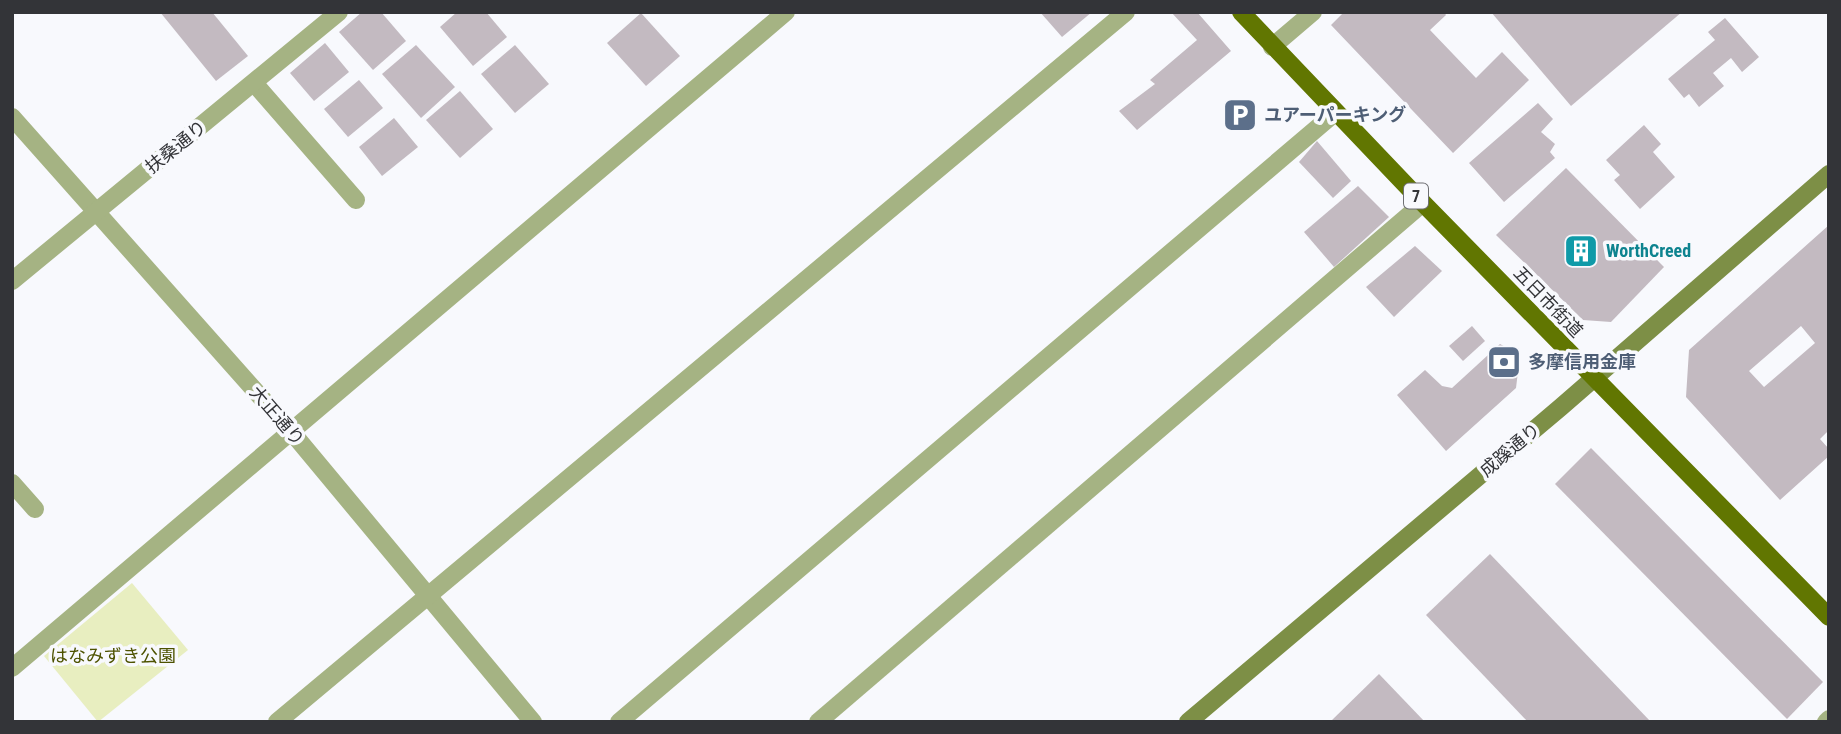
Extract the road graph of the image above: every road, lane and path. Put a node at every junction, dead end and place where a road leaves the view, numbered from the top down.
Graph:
1 (339, 12) edge
2 (786, 12) edge
3 (1126, 12) edge
4 (1241, 12) edge
5 (1313, 12) edge
6 (1272, 47) junction
7 (254, 83) junction
8 (1336, 112) junction
9 (12, 117) edge
10 (1829, 174) edge
11 (356, 200) dead end
12 (1423, 203) junction
13 (96, 212) junction
14 (12, 281) edge
15 (1593, 378) junction
16 (290, 430) junction
17 (12, 483) edge
18 (35, 509) dead end
19 (427, 594) junction
20 (1829, 617) edge
21 (12, 668) edge
22 (277, 722) edge
23 (533, 722) edge
24 (619, 722) edge
25 (818, 722) edge
26 (1188, 722) edge

1 - 7 street, 扶桑通り
2 - 16 street
3 - 19 street
4 - 6 main road, 五日市街道 / 7
5 - 6 street
6 - 8 main road, 五日市街道 / 7
7 - 11 street
7 - 13 street, 扶桑通り
8 - 12 main road, 五日市街道 / 7
8 - 24 street
9 - 13 street, 大正通り
10 - 15 street, 成蹊通り
12 - 15 main road, 五日市街道 / 7
12 - 25 street
13 - 14 street, 扶桑通り
13 - 16 street, 大正通り
15 - 20 main road, 五日市街道 / 7
15 - 26 street, 成蹊通り
16 - 19 street, 大正通り
16 - 21 street
17 - 18 street
19 - 22 street
19 - 23 street, 大正通り

